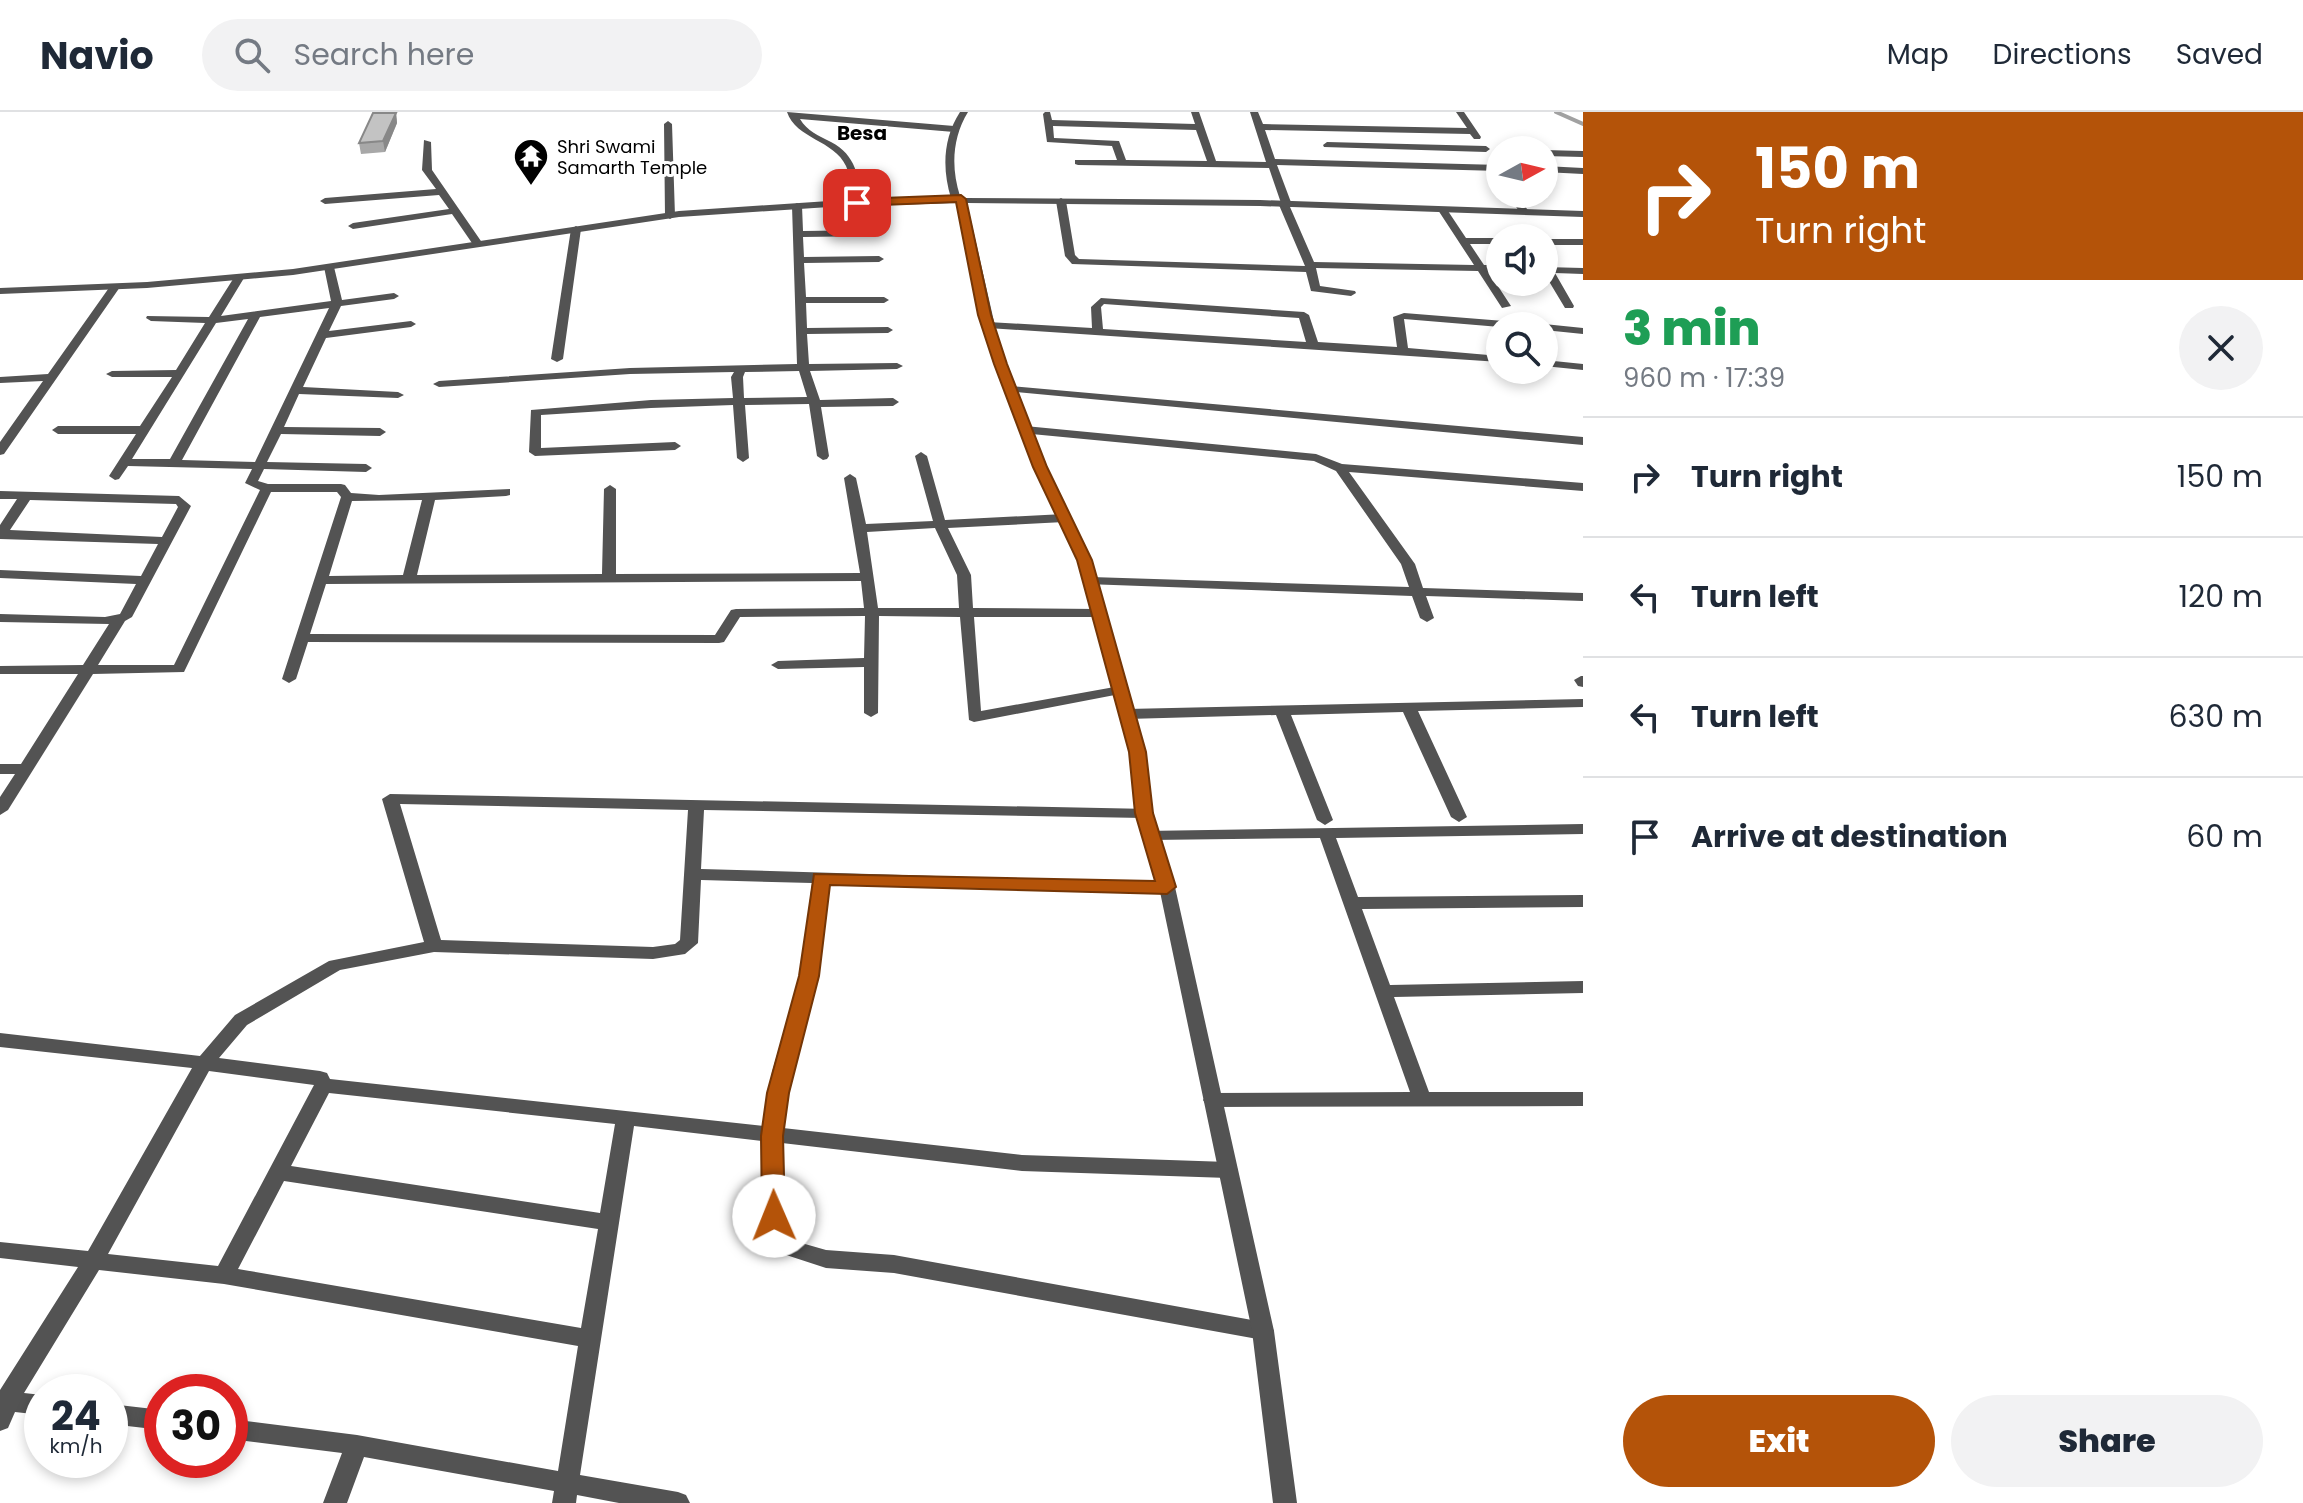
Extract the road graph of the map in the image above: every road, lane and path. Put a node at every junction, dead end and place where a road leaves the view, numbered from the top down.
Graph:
1 (1195, 112) edge
2 (1254, 112) edge
3 (1460, 112) edge
4 (961, 113) edge
5 (792, 114) edge
6 (1047, 117) edge
7 (668, 124) dead end
8 (1199, 127) junction
9 (1258, 127) junction
10 (954, 129) junction
11 (1318, 129) junction
12 (1473, 131) junction
13 (427, 142) dead end
14 (1327, 145) junction
15 (1486, 151) joint
16 (1558, 153) edge
17 (1583, 154) edge
18 (1078, 162) dead end
19 (1123, 163) junction
20 (1334, 163) junction
21 (1212, 164) junction
22 (1270, 164) junction
23 (1486, 169) edge
24 (1558, 170) edge
25 (1583, 171) edge
26 (439, 192) junction
27 (958, 199) junction
28 (325, 201) dead end
29 (1061, 201) junction
30 (857, 203) junction
31 (1286, 205) junction
32 (797, 206) junction
33 (1521, 208) edge
34 (1443, 210) junction
35 (453, 211) junction
36 (1524, 212) junction
37 (1583, 214) edge
38 (670, 216) junction
39 (353, 226) dead end
40 (576, 229) junction
41 (875, 233) dead end
42 (798, 234) junction
43 (1463, 241) junction
44 (1486, 241) edge
45 (1558, 242) edge
46 (1583, 242) edge
47 (478, 244) junction
48 (879, 259) dead end
49 (799, 260) junction
50 (329, 267) junction
51 (1310, 267) junction
52 (1480, 268) junction
53 (1486, 268) edge
54 (1558, 270) edge
55 (1583, 271) edge
56 (239, 278) junction
57 (115, 287) junction
58 (1315, 289) junction
59 (1558, 289) edge
60 (0, 291) edge
61 (1351, 293) dead end
62 (394, 296) dead end
63 (801, 300) junction
64 (884, 300) dead end
65 (337, 304) junction
66 (1506, 306) dead end
67 (1569, 306) dead end
68 (256, 314) junction
69 (1304, 315) junction
70 (151, 318) dead end
71 (215, 320) junction
72 (1486, 323) edge
73 (411, 324) dead end
74 (988, 325) junction
75 (1558, 328) edge
76 (888, 330) dead end
77 (802, 331) junction
78 (1583, 331) edge
79 (1098, 332) junction
80 (322, 335) junction
81 (1313, 345) junction
82 (1403, 351) junction
83 (1486, 358) edge
84 (557, 359) dead end
85 (1558, 364) edge
86 (897, 366) dead end
87 (803, 367) junction
88 (1583, 367) edge
89 (742, 368) junction
90 (181, 373) junction
91 (112, 374) dead end
92 (51, 377) junction
93 (0, 380) edge
94 (439, 384) dead end
95 (1010, 389) junction
96 (296, 390) junction
97 (398, 395) dead end
98 (738, 402) junction
99 (814, 402) junction
100 (893, 402) dead end
101 (58, 430) dead end
102 (145, 430) junction
103 (276, 430) junction
104 (1025, 430) junction
105 (380, 432) dead end
106 (1583, 441) edge
107 (675, 446) dead end
108 (0, 451) edge
109 (823, 456) dead end
110 (921, 456) dead end
111 (743, 458) dead end
112 (124, 462) junction
113 (174, 463) junction
114 (259, 465) junction
115 (366, 468) dead end
116 (1340, 468) junction
117 (115, 476) dead end
118 (850, 478) dead end
119 (1583, 487) edge
120 (267, 488) junction
121 (610, 489) dead end
122 (506, 492) dead end
123 (0, 495) edge
124 (26, 496) junction
125 (347, 497) junction
126 (429, 498) junction
127 (1064, 518) junction
128 (940, 524) junction
129 (860, 528) junction
130 (0, 534) edge
131 (167, 541) junction
132 (0, 574) edge
133 (609, 577) junction
134 (867, 577) junction
135 (409, 579) junction
136 (145, 580) junction
137 (320, 580) junction
138 (1091, 581) junction
139 (1418, 592) junction
140 (1583, 597) edge
141 (872, 612) junction
142 (966, 612) junction
143 (1097, 613) junction
144 (0, 618) edge
145 (1427, 618) dead end
146 (119, 620) junction
147 (302, 638) junction
148 (872, 662) junction
149 (778, 665) dead end
150 (0, 670) edge
151 (88, 670) junction
152 (289, 679) dead end
153 (1120, 690) junction
154 (1583, 703) edge
155 (1408, 707) junction
156 (1282, 710) junction
157 (871, 713) dead end
158 (1127, 714) junction
159 (0, 769) edge
160 (26, 769) junction
161 (696, 804) junction
162 (0, 810) edge
163 (1144, 813) junction
164 (1459, 817) dead end
165 (1326, 826) junction
166 (1583, 829) edge
167 (1151, 835) junction
168 (694, 874) junction
169 (821, 878) junction
170 (1167, 887) junction
171 (1583, 901) edge
172 (1352, 903) junction
173 (434, 946) junction
174 (1583, 987) edge
175 (1383, 991) junction
176 (0, 1040) edge
177 (204, 1063) junction
178 (324, 1085) junction
179 (1422, 1099) junction
180 (1583, 1099) edge
181 (1213, 1100) junction
182 (626, 1118) junction
183 (772, 1136) junction
184 (1228, 1170) junction
185 (279, 1172) junction
186 (609, 1223) junction
187 (0, 1250) edge
188 (94, 1260) junction
189 (224, 1275) junction
190 (1263, 1331) junction
191 (590, 1339) junction
192 (24, 1406) edge
193 (2, 1407) edge
194 (248, 1431) edge
195 (357, 1445) junction
196 (565, 1494) edge
197 (335, 1503) edge
198 (678, 1503) edge
199 (1285, 1503) edge

1 - 8 street
2 - 9 street
3 - 12 street
4 - 10 street
5 - 10 street
5 - 30 street
6 - 8 street
6 - 19 street
7 - 38 street
8 - 21 street
9 - 11 street
9 - 22 street
10 - 27 street
11 - 12 street
11 - 14 street
12 - 15 street
13 - 26 street
14 - 15 street
14 - 20 street
16 - 17 street
18 - 19 street
19 - 21 street
20 - 22 street
20 - 23 street
21 - 22 street
22 - 31 street
24 - 25 street
26 - 28 street
26 - 35 street
27 - 29 street
27 - 30 street
27 - 74 street
29 - 31 street
29 - 51 street
30 - 32 street
31 - 34 street
31 - 51 street
32 - 38 street
32 - 42 street
33 - 36 street
34 - 36 street
34 - 43 street
35 - 39 street
35 - 47 street
36 - 37 street
38 - 40 street
40 - 47 street
40 - 84 street
41 - 42 street
42 - 49 street
43 - 44 street
43 - 52 street
45 - 46 street
47 - 50 street
48 - 49 street
49 - 63 street
50 - 56 street
50 - 65 street
51 - 52 street
51 - 58 street
52 - 53 street
52 - 66 street
54 - 55 street
56 - 57 street
56 - 71 street
57 - 60 street
57 - 92 street
58 - 61 street
58 - 69 street
59 - 67 street
62 - 65 street
63 - 64 street
63 - 77 street
65 - 68 street
65 - 80 street
68 - 71 street
68 - 113 street
69 - 79 street
69 - 81 street
70 - 71 street
71 - 90 street
72 - 82 street
73 - 80 street
74 - 79 street
74 - 95 street
75 - 78 street
76 - 77 street
77 - 87 street
79 - 81 street
80 - 96 street
81 - 82 street
82 - 83 street
85 - 88 street
86 - 87 street
87 - 89 street
87 - 99 street
89 - 94 street
89 - 98 street
90 - 91 street
90 - 102 street
92 - 93 street
92 - 108 street
95 - 104 street
95 - 106 street
96 - 97 street
96 - 103 street
98 - 99 street
98 - 107 street
98 - 111 street
99 - 100 street
99 - 109 street
101 - 102 street
102 - 112 street
103 - 105 street
103 - 114 street
104 - 116 street
104 - 127 street
110 - 128 street
112 - 113 street
112 - 117 street
113 - 114 street
114 - 115 street
114 - 120 street
116 - 119 street
116 - 139 street
118 - 129 street
120 - 125 street
120 - 151 street
121 - 133 street
122 - 126 street
123 - 124 street
124 - 130 street
124 - 131 street
125 - 126 street
125 - 137 street
126 - 135 street
127 - 128 street
127 - 138 street
128 - 129 street
128 - 142 street
129 - 134 street
130 - 131 street
131 - 136 street
132 - 136 street
133 - 134 street
133 - 135 street
134 - 141 street
135 - 137 street
136 - 146 street
137 - 147 street
138 - 139 street
138 - 143 street
139 - 140 street
139 - 145 street
141 - 142 street
141 - 147 street
141 - 148 street
142 - 143 street
142 - 153 street
143 - 153 street
144 - 146 street
146 - 151 street
147 - 152 street
148 - 149 street
148 - 157 street
150 - 151 street
151 - 160 street
153 - 158 street
154 - 155 street
155 - 156 street
155 - 164 street
156 - 158 street
156 - 165 street
158 - 163 street
159 - 160 street
160 - 162 street
161 - 163 street
161 - 168 street
161 - 173 street
163 - 167 street
165 - 166 street
165 - 167 street
165 - 172 street
167 - 170 street
168 - 169 street
168 - 173 street
169 - 170 street
169 - 183 street
170 - 181 street
171 - 172 street
172 - 175 street
173 - 177 street
174 - 175 street
175 - 179 street
176 - 177 street
177 - 178 street
177 - 188 street
178 - 182 street
178 - 185 street
179 - 180 street
179 - 181 street
181 - 184 street
182 - 183 street
182 - 186 street
183 - 184 street
183 - 190 street
184 - 190 street
185 - 186 street
185 - 189 street
186 - 191 street
187 - 188 street
188 - 189 street
188 - 193 street
189 - 191 street
190 - 199 street
191 - 196 street
192 - 193 street
194 - 195 street
195 - 196 street
195 - 197 street
196 - 198 street

